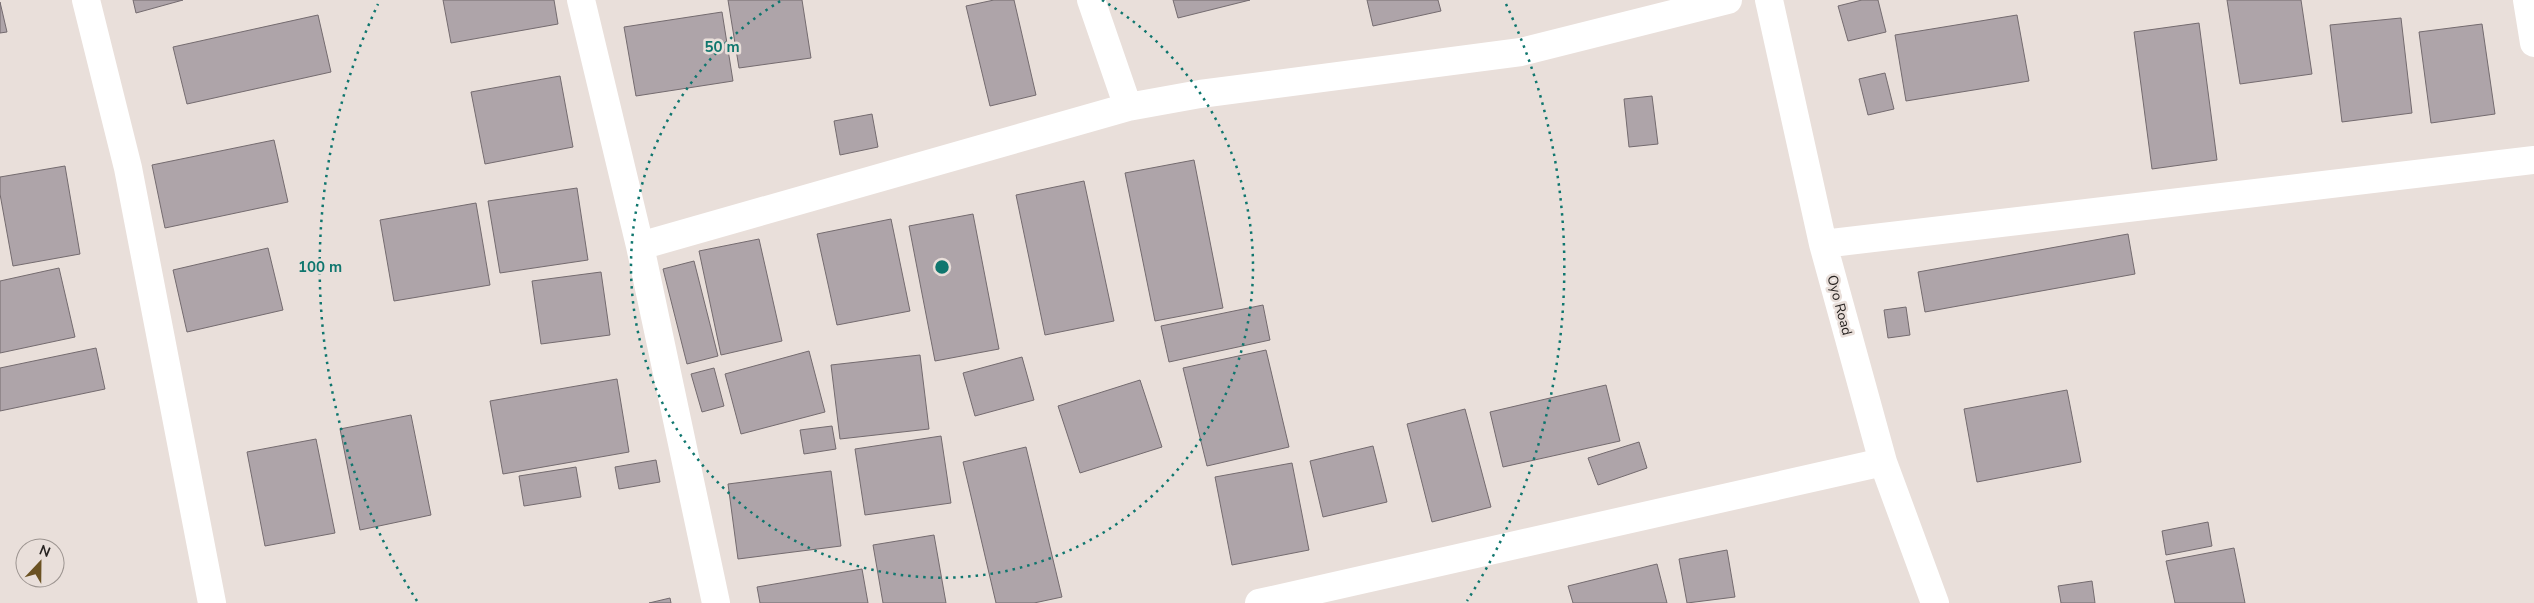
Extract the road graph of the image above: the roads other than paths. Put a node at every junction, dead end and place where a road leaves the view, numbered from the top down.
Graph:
1 (86, 0) edge
2 (582, 0) edge
3 (1091, 0) edge
4 (1728, 0) edge
5 (1769, 0) edge
6 (2527, 0) edge
7 (1635, 11) edge
8 (2534, 43) edge
9 (1128, 107) junction
10 (2534, 160) edge
11 (1823, 244) junction
12 (640, 246) junction
13 (1883, 462) junction
14 (212, 603) edge
15 (716, 603) edge
16 (1259, 603) edge
17 (1935, 603) edge

1 - 14 street
2 - 12 street
3 - 9 street
4 - 7 street
5 - 11 street, Oyo Road
6 - 8 street
7 - 9 street
9 - 12 street
10 - 11 street
11 - 13 street, Oyo Road
12 - 15 street
13 - 16 street
13 - 17 street, Oyo Road

